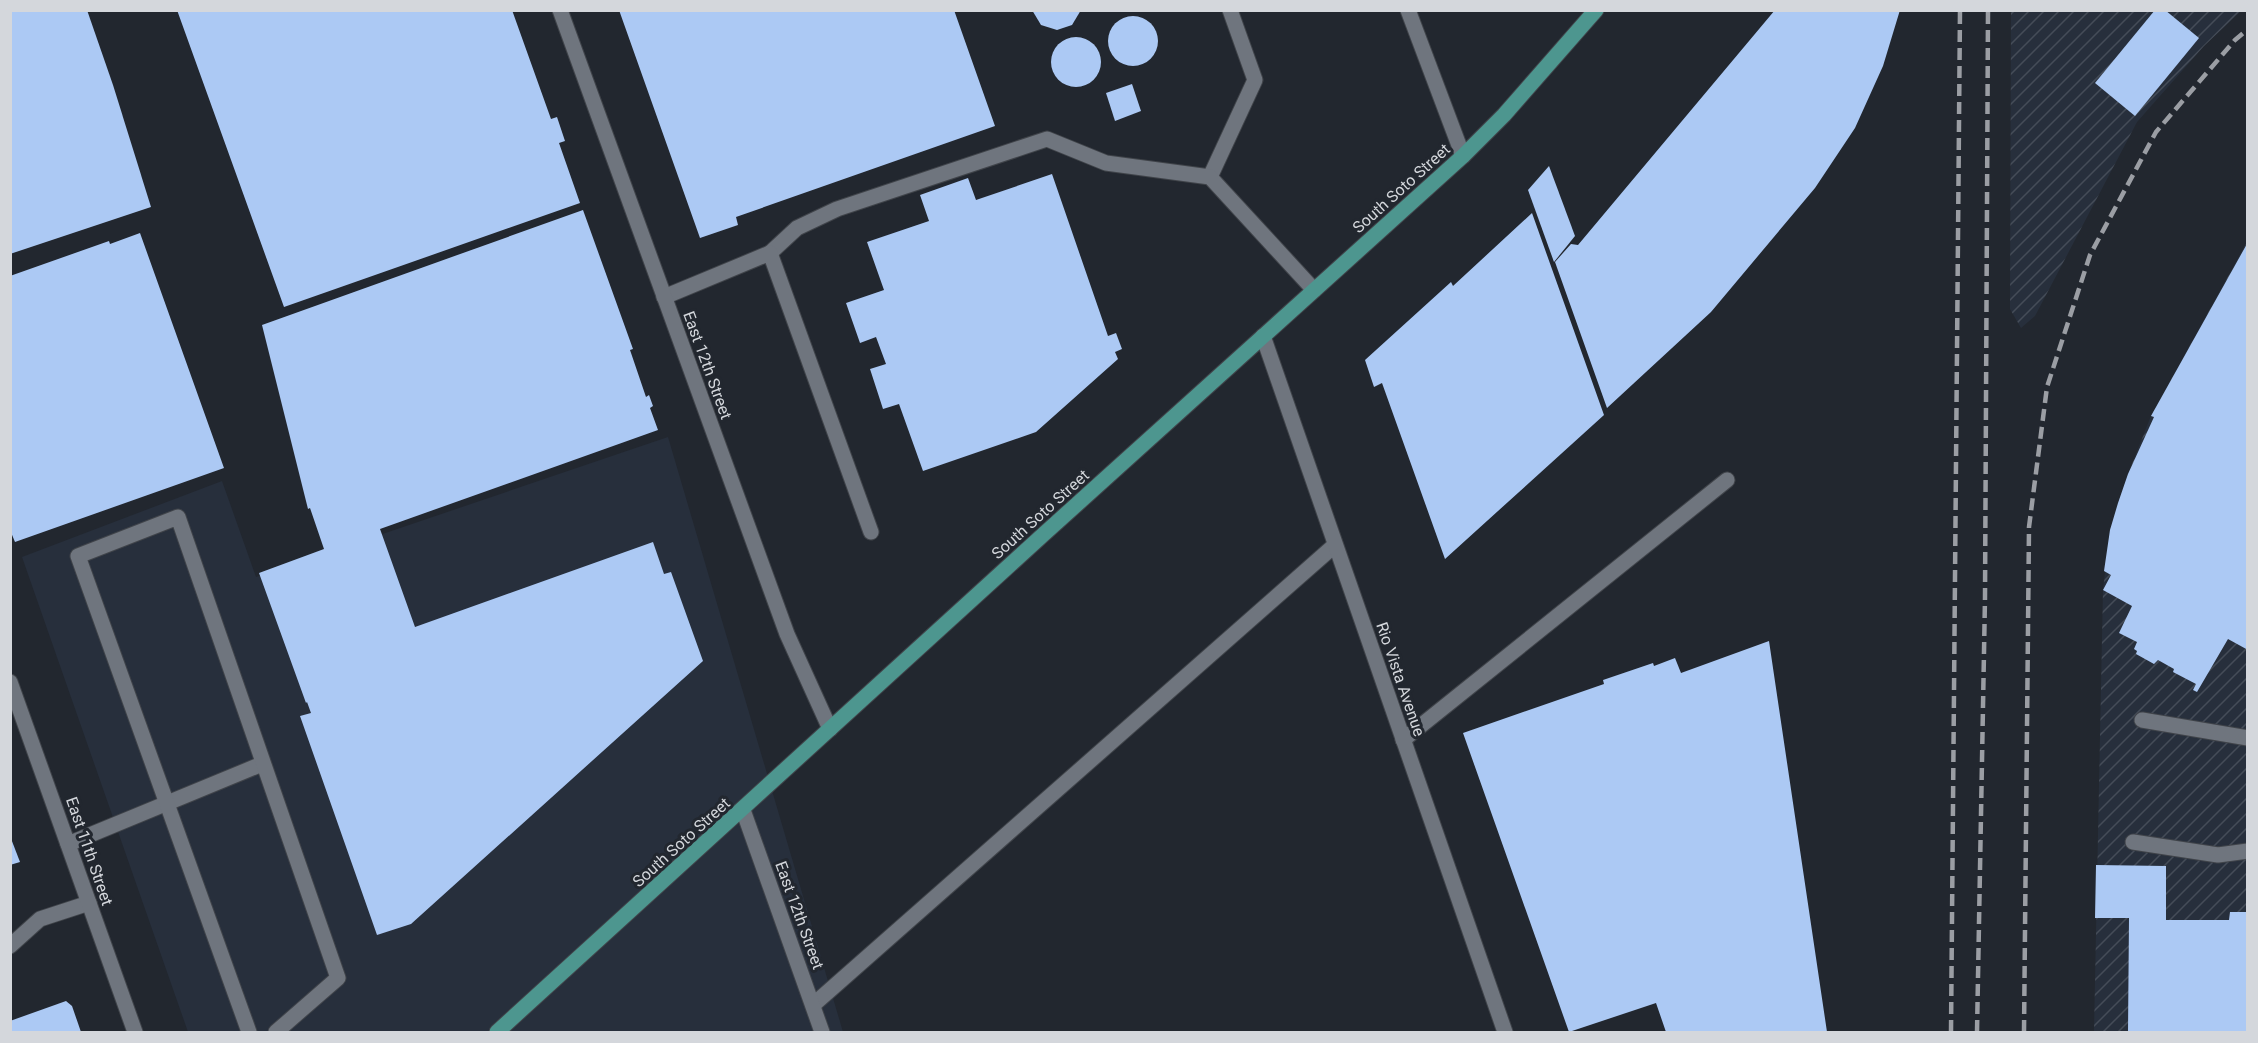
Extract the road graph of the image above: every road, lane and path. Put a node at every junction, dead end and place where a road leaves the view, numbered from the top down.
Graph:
1 (560, 10) edge
2 (1230, 10) edge
3 (1408, 10) edge
4 (1596, 10) edge
5 (1463, 156) junction
6 (1210, 177) junction
7 (770, 253) junction
8 (1314, 290) junction
9 (664, 297) junction
10 (1263, 336) junction
11 (1727, 480) dead end
12 (871, 532) dead end
13 (1335, 545) junction
14 (10, 682) edge
15 (2142, 720) dead end
16 (830, 729) junction
17 (2247, 738) edge
18 (1403, 741) junction
19 (262, 764) junction
20 (165, 802) junction
21 (743, 810) junction
22 (2133, 842) dead end
23 (68, 844) junction
24 (2247, 851) edge
25 (89, 903) junction
26 (10, 945) edge
27 (813, 1005) junction
28 (818, 1031) edge
29 (135, 1032) edge
30 (249, 1032) edge
31 (276, 1032) edge
32 (497, 1032) edge
33 (1505, 1032) edge

1 - 9 street, East 12th Street
2 - 6 street
3 - 5 street
4 - 5 main road, South Soto Street
5 - 8 main road, South Soto Street
6 - 7 street
6 - 8 street
7 - 9 street
7 - 12 street
8 - 10 main road, South Soto Street
9 - 16 street, East 12th Street
10 - 13 street, Rio Vista Avenue
10 - 16 main road, South Soto Street
11 - 18 street
13 - 18 street, Rio Vista Avenue
13 - 27 street
14 - 23 street, East 11th Street
15 - 17 street
16 - 21 main road, South Soto Street
18 - 33 street, Rio Vista Avenue
19 - 20 street
19 - 20 street
19 - 31 street
20 - 23 street
20 - 30 street
21 - 27 street, East 12th Street
21 - 32 main road, South Soto Street
22 - 24 street
23 - 25 street, East 11th Street
25 - 26 street
25 - 29 street, East 11th Street
27 - 28 street, East 12th Street

